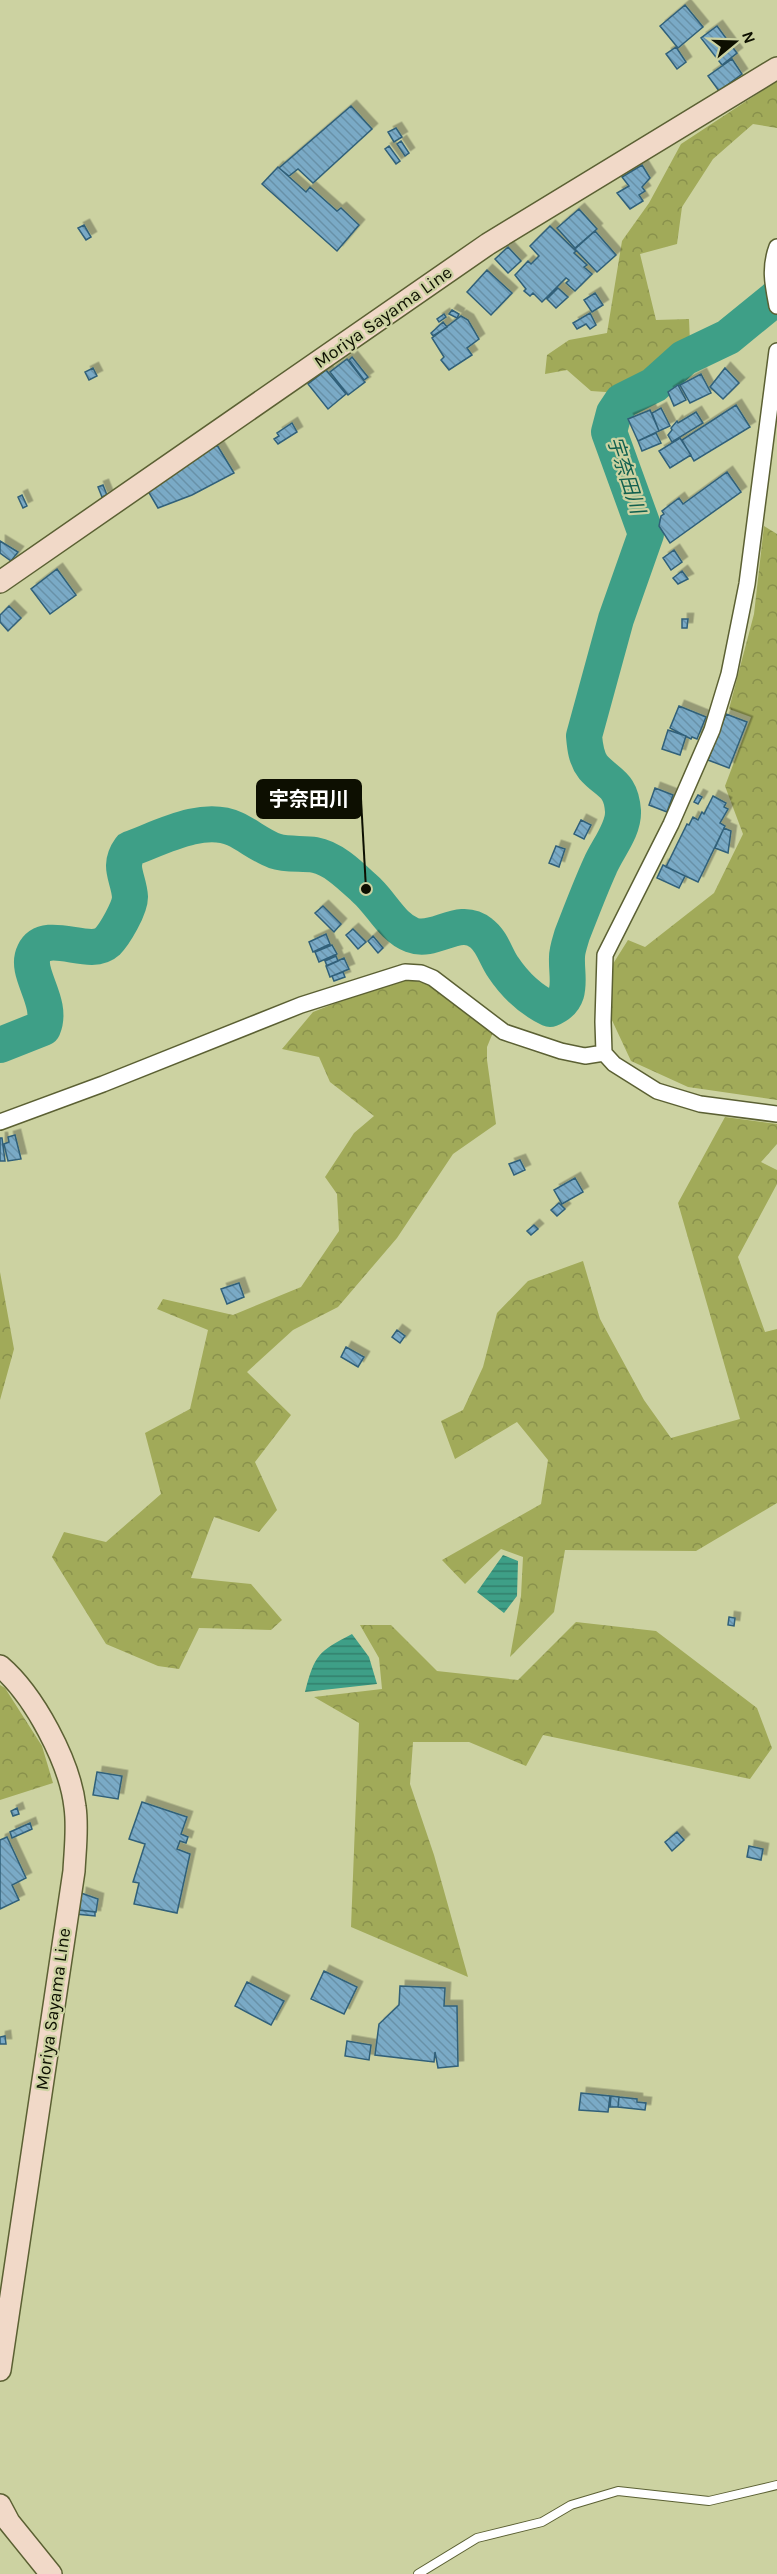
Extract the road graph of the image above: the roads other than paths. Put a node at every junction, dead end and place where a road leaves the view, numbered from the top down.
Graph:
1 (777, 68) edge
2 (777, 247) edge
3 (777, 306) edge
4 (777, 351) edge
5 (0, 582) edge
6 (604, 1053) junction
7 (777, 1114) edge
8 (0, 1122) edge
9 (0, 1666) edge
10 (0, 2370) edge
11 (777, 2485) edge
12 (0, 2505) edge
13 (51, 2574) edge
14 (418, 2574) edge

1 - 5 main road, Moriya Sayama Line
2 - 3 street
4 - 6 street
6 - 7 street
6 - 8 street
9 - 10 main road, Moriya Sayama Line
11 - 14 lane
12 - 13 main road

